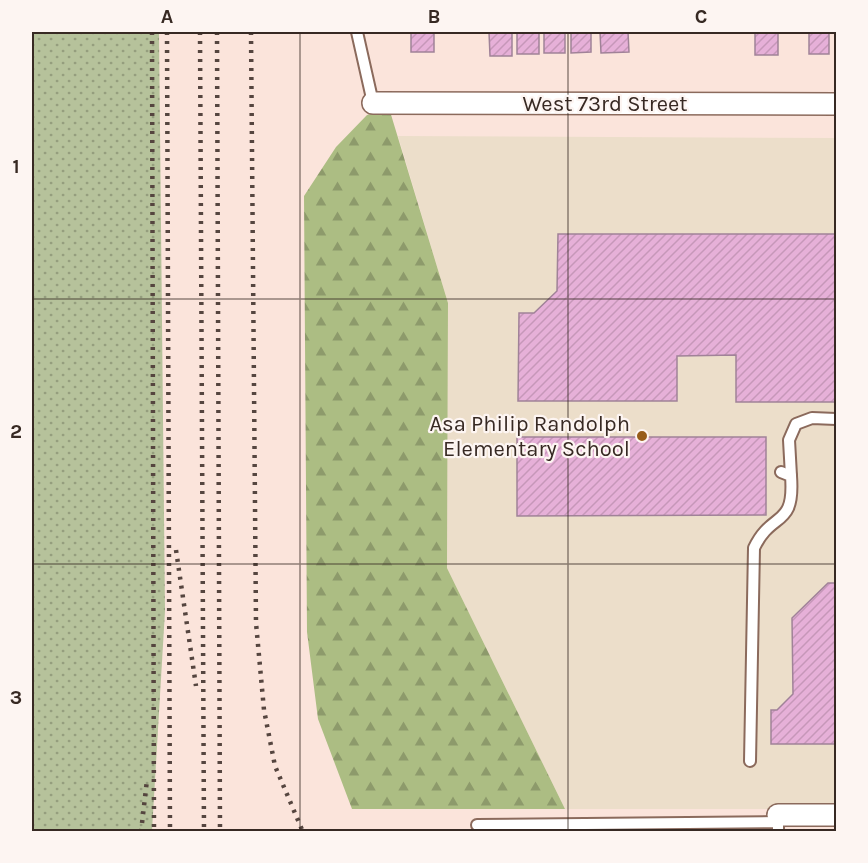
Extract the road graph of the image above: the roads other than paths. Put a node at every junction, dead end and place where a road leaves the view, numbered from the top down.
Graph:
1 (357, 32) edge
2 (373, 103) joint
3 (837, 104) edge
4 (837, 419) edge
5 (750, 761) dead end
6 (837, 815) edge
7 (778, 823) edge
8 (477, 825) dead end

1 - 2 lane
2 - 3 street, West 73rd Street
4 - 5 lane
6 - 7 street
7 - 8 lane

